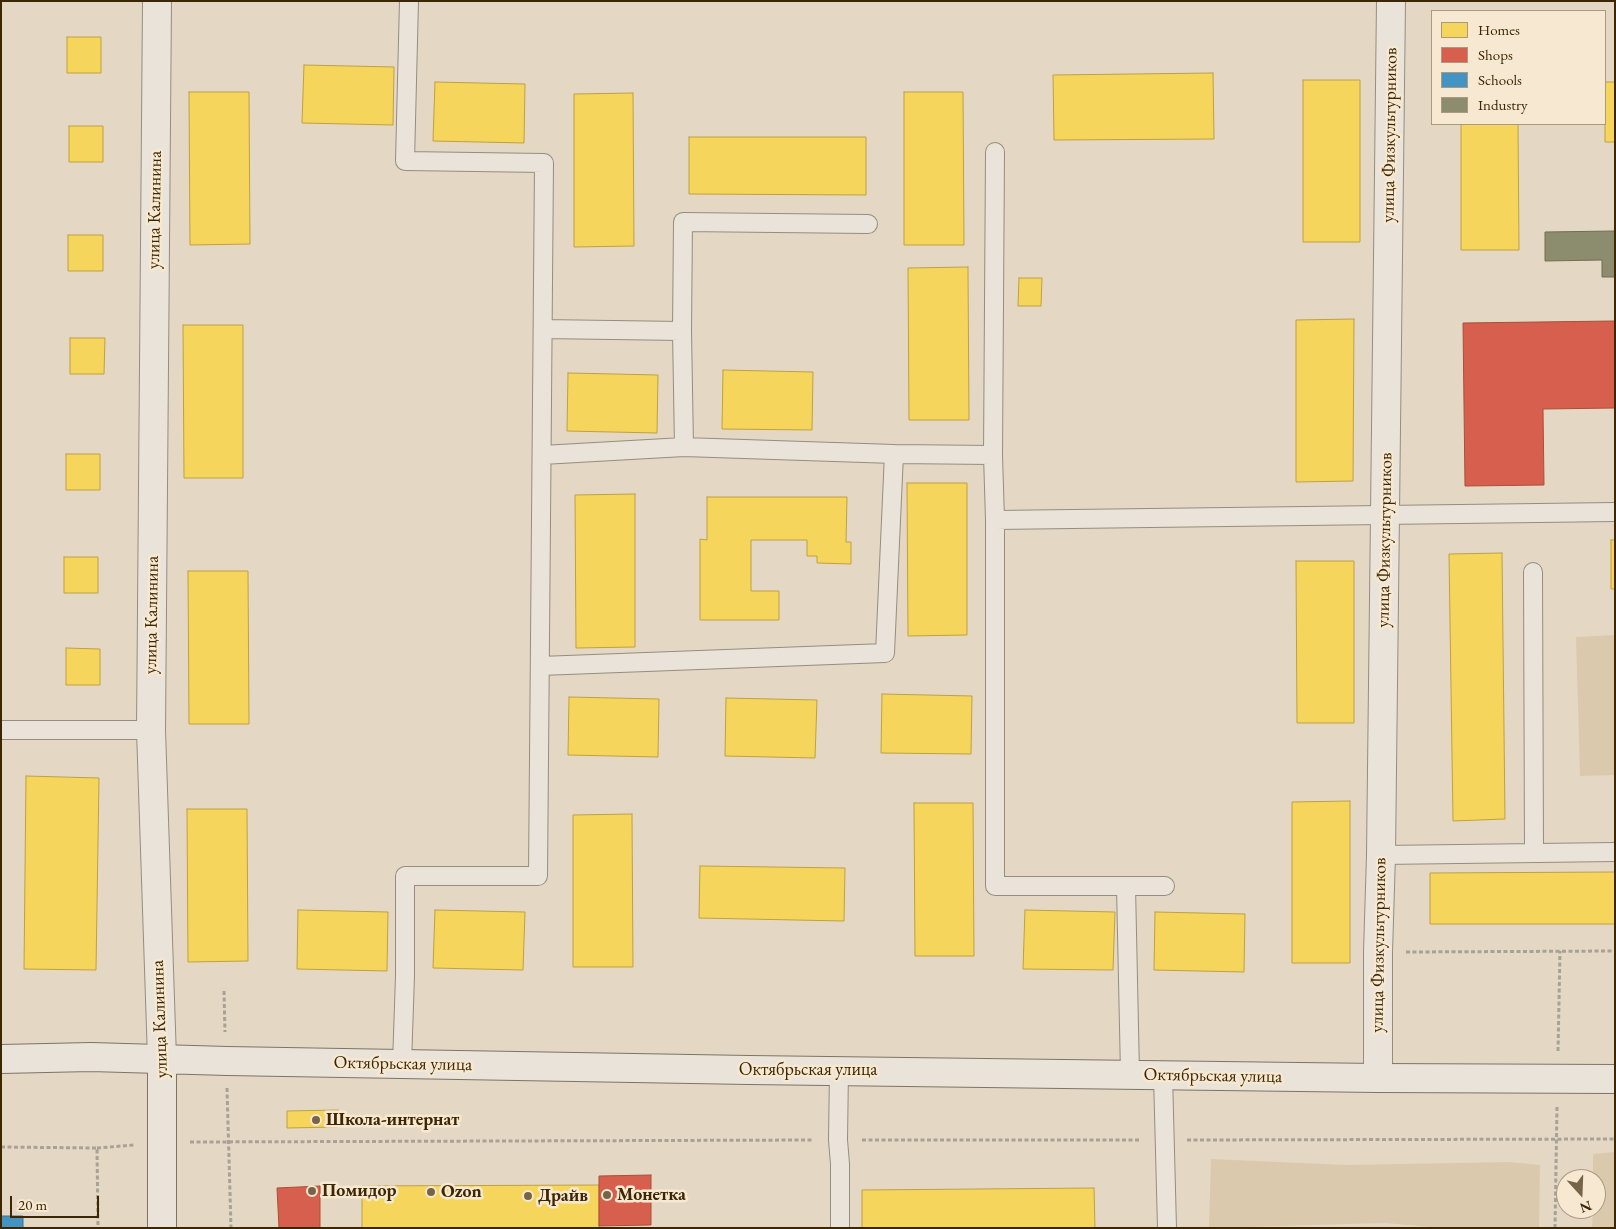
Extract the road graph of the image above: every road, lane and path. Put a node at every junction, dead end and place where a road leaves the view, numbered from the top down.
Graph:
1 (157, 1) edge
2 (409, 1) edge
3 (1391, 1) edge
4 (995, 152) dead end
5 (868, 224) dead end
6 (543, 329) junction
7 (682, 331) junction
8 (684, 447) junction
9 (894, 454) junction
10 (542, 455) junction
11 (993, 456) junction
12 (1615, 512) edge
13 (1385, 515) junction
14 (995, 520) junction
15 (1533, 572) dead end
16 (540, 666) junction
17 (1, 730) edge
18 (151, 730) junction
19 (1615, 852) edge
20 (1534, 853) junction
21 (1381, 855) junction
22 (1126, 886) junction
23 (1165, 886) dead end
24 (1615, 950) edge
25 (1378, 952) junction
26 (224, 991) dead end
27 (1, 1059) edge
28 (162, 1059) junction
29 (227, 1061) junction
30 (402, 1064) junction
31 (839, 1070) junction
32 (1130, 1074) junction
33 (1163, 1075) junction
34 (1378, 1078) junction
35 (1615, 1079) edge
36 (1, 1147) edge
37 (98, 1228) edge
38 (162, 1228) edge
39 (231, 1228) edge
40 (840, 1228) edge
41 (1167, 1228) edge

1 - 18 street, улица Калинина
2 - 6 lane
3 - 13 street, улица Физкультурников
4 - 11 lane
5 - 7 lane
6 - 7 lane
6 - 10 lane
7 - 8 lane
8 - 9 lane
8 - 10 lane
9 - 11 lane
9 - 16 lane
10 - 16 lane
11 - 14 lane
12 - 13 lane
13 - 14 lane
13 - 21 street, улица Физкультурников
14 - 22 lane
15 - 20 lane
16 - 30 lane
17 - 18 lane
18 - 28 street, улица Калинина
19 - 20 lane
20 - 21 lane
21 - 25 street, улица Физкультурников
22 - 23 lane
22 - 32 lane
24 - 25 path
25 - 34 street, улица Физкультурников
26 - 29 path
27 - 28 street, Октябрьская улица
28 - 29 street, Октябрьская улица
28 - 38 street, улица Калинина
29 - 30 street, Октябрьская улица
29 - 39 path
30 - 31 street, Октябрьская улица
31 - 32 street, Октябрьская улица
31 - 40 lane
32 - 33 street, Октябрьская улица
33 - 34 street, Октябрьская улица
33 - 41 lane
34 - 35 street, Октябрьская улица
36 - 37 path

